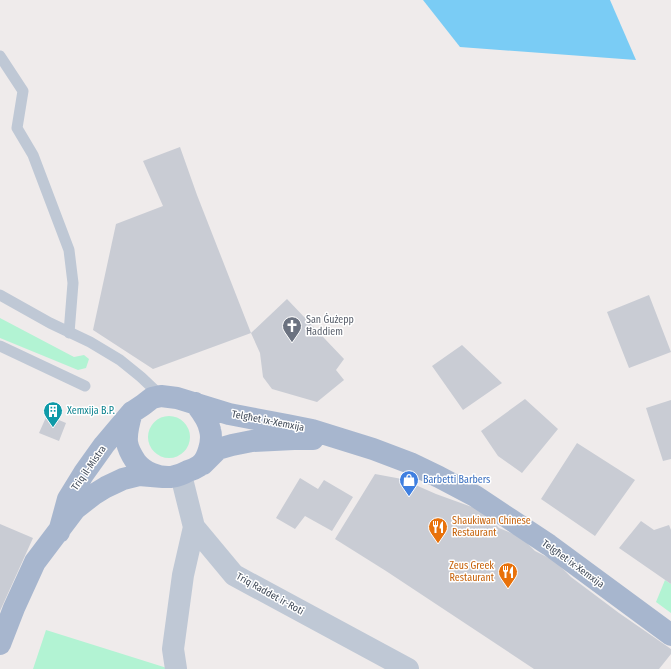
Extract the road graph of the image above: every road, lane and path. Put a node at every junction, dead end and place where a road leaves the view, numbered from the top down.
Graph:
1 (0, 56) edge
2 (0, 295) edge
3 (69, 332) junction
4 (0, 346) edge
5 (85, 386) dead end
6 (161, 396) junction
7 (195, 403) junction
8 (132, 412) junction
9 (341, 440) junction
10 (181, 473) junction
11 (194, 527) junction
12 (59, 532) junction
13 (671, 636) edge
14 (0, 644) edge
15 (174, 659) edge
16 (184, 669) edge
17 (408, 669) edge

1 - 3 lane
2 - 3 lane
3 - 6 lane
4 - 5 lane
6 - 7 main road
6 - 8 main road
7 - 9 main road, Telgħet ix-Xemxija
7 - 10 main road
8 - 10 main road
8 - 12 main road, Triq il-Mistra
9 - 10 main road, Telgħet ix-Xemxija
9 - 13 main road, Telgħet ix-Xemxija
10 - 11 street, Triq Raddet ir-Roti
10 - 12 main road, Triq il-Mistra
11 - 15 street
11 - 17 street, Triq Raddet ir-Roti
12 - 14 main road, Triq il-Mistra
15 - 16 lane

